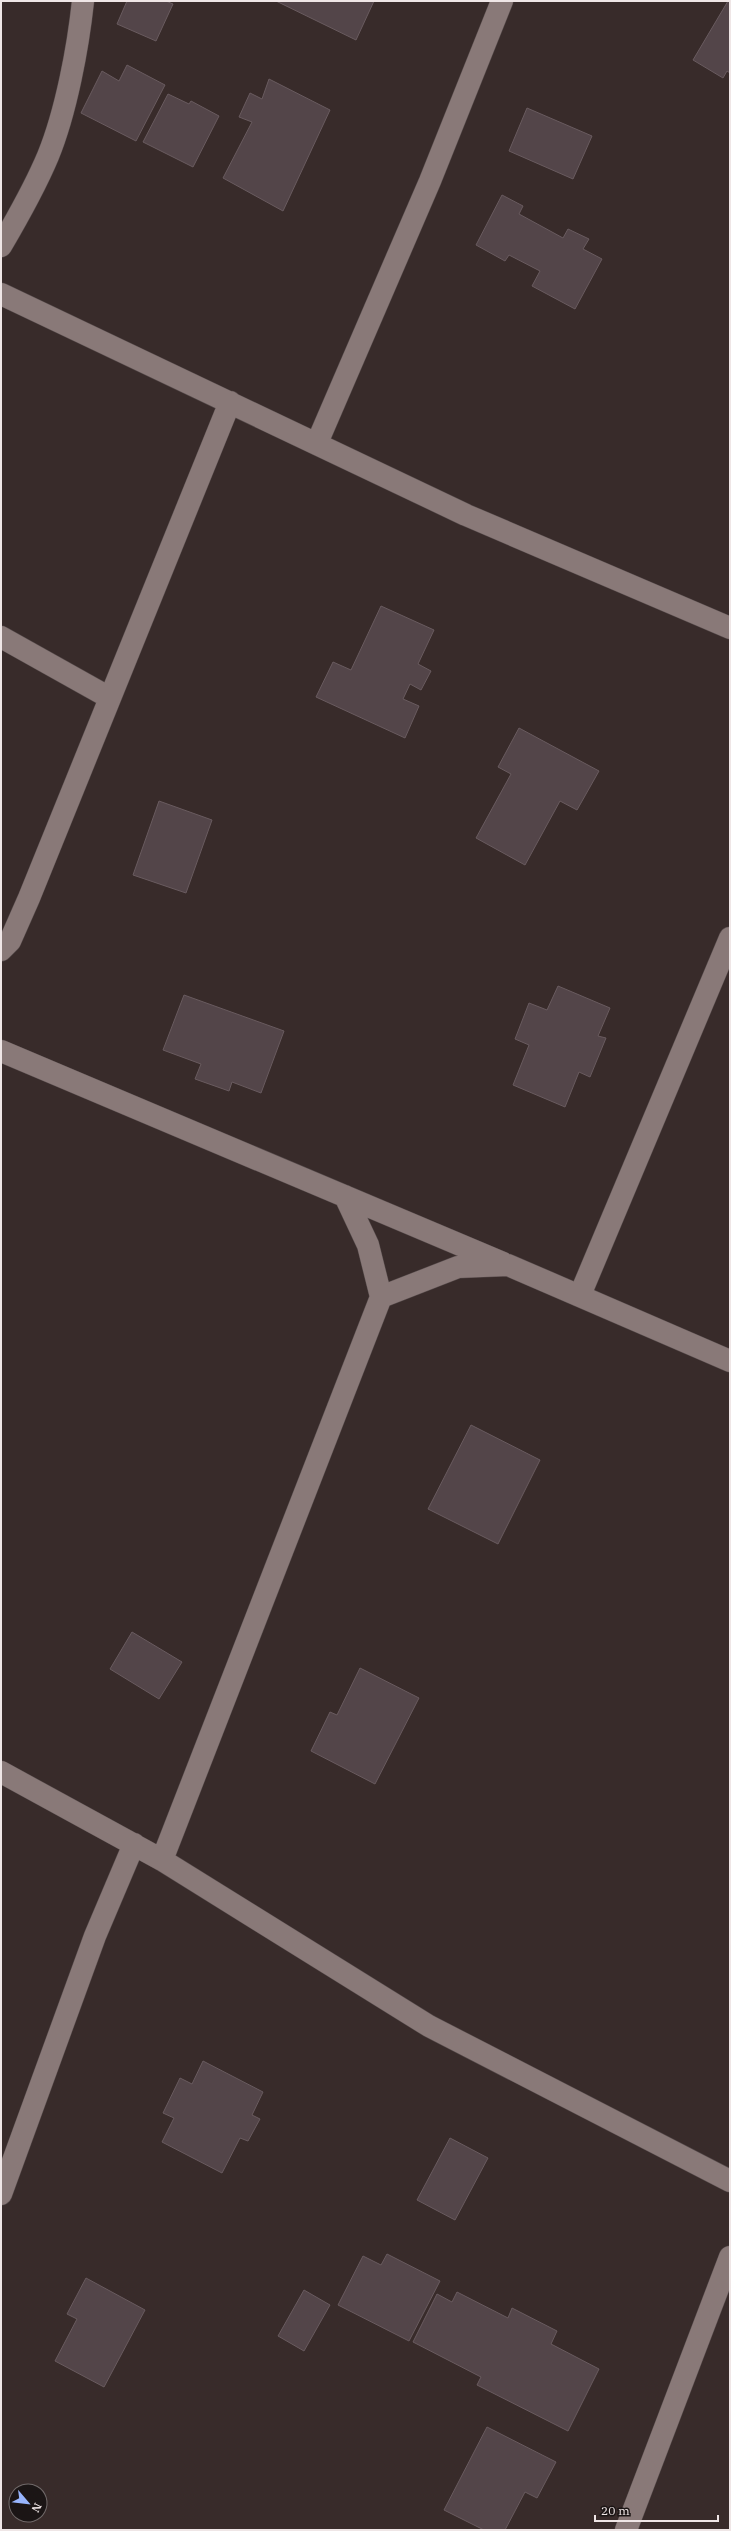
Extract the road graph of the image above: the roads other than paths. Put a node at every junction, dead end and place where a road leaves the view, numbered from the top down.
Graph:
1 (83, 1) edge
2 (502, 1) edge
3 (1, 246) edge
4 (1, 294) edge
5 (230, 402) junction
6 (317, 443) junction
7 (730, 628) edge
8 (1, 637) edge
9 (110, 698) junction
10 (730, 938) edge
11 (1, 950) edge
12 (1, 1051) edge
13 (345, 1196) junction
14 (508, 1265) junction
15 (580, 1295) junction
16 (381, 1297) junction
17 (730, 1361) edge
18 (1, 1772) edge
19 (134, 1844) junction
20 (162, 1860) junction
21 (730, 2181) edge
22 (1, 2194) edge
23 (730, 2256) edge
24 (626, 2530) edge

1 - 3 street
2 - 6 street
4 - 5 street
5 - 6 street
5 - 9 street
6 - 7 street
8 - 9 street
9 - 11 street
10 - 15 street
12 - 13 street
13 - 14 street
13 - 16 street
14 - 15 street
14 - 16 street
15 - 17 street
16 - 20 street
18 - 19 street
19 - 20 street
19 - 22 street
20 - 21 street
23 - 24 street

